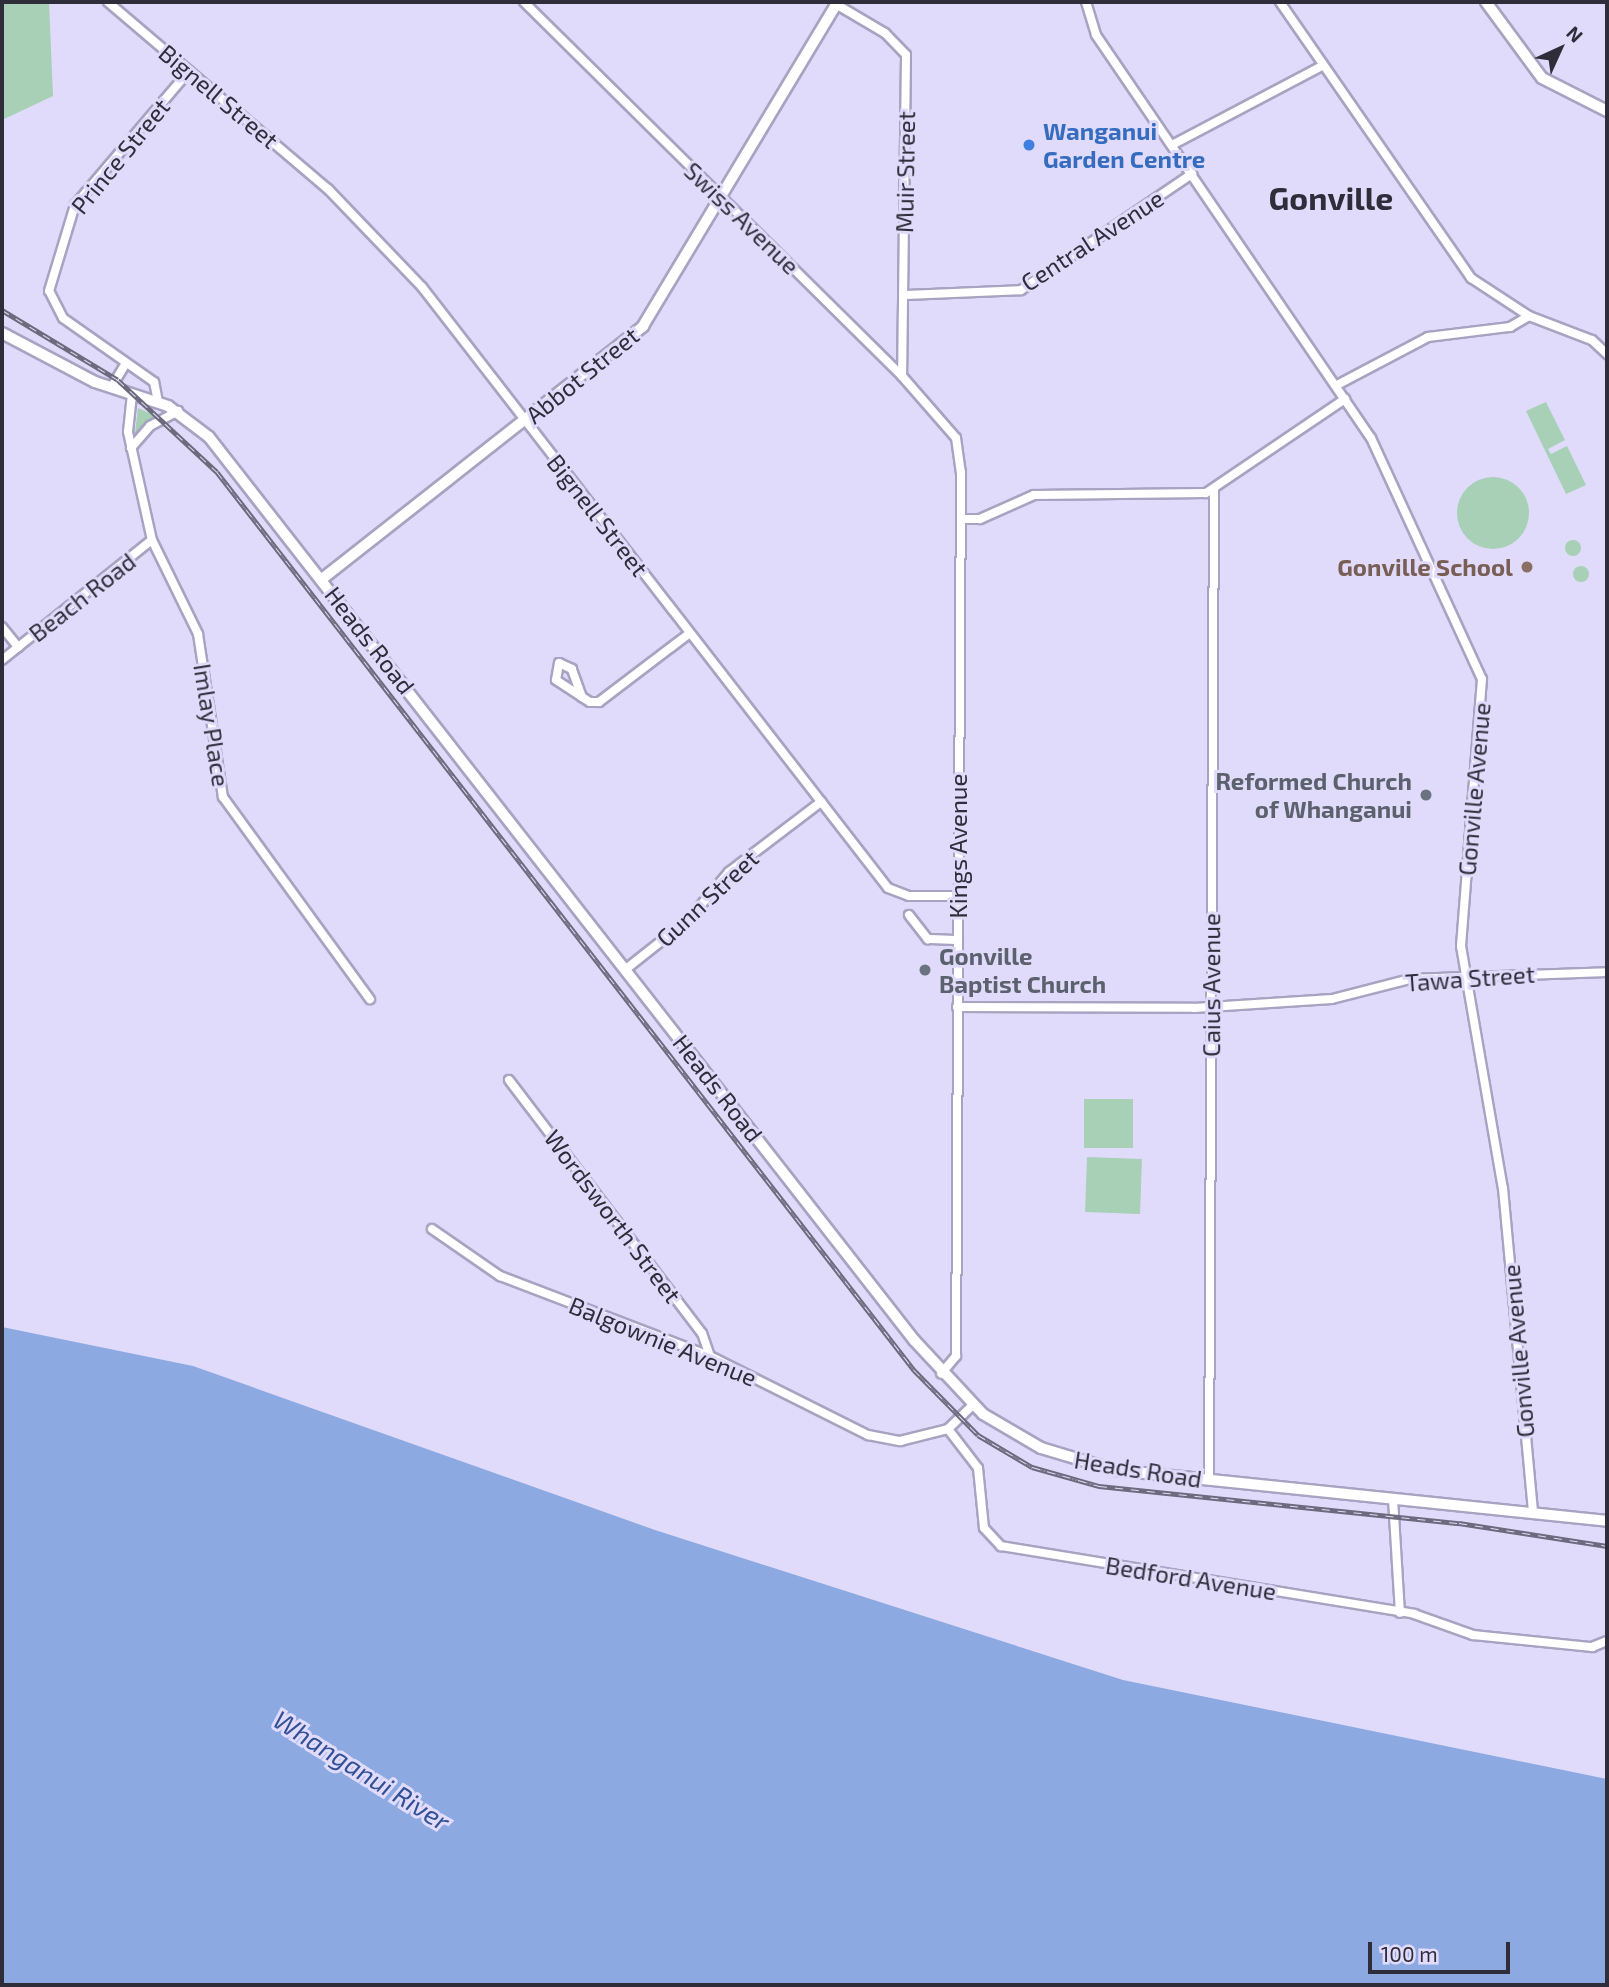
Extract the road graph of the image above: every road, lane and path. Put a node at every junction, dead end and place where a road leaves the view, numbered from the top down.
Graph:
1 (108, 2) edge
2 (524, 2) edge
3 (1086, 2) edge
4 (1280, 2) edge
5 (1486, 2) edge
6 (836, 3) edge
7 (1322, 66) junction
8 (189, 71) junction
9 (1607, 111) edge
10 (1172, 145) junction
11 (1192, 174) junction
12 (722, 198) junction
13 (904, 295) junction
14 (1529, 316) junction
15 (2, 333) edge
16 (1606, 351) edge
17 (126, 363) junction
18 (902, 376) junction
19 (1337, 385) junction
20 (111, 388) junction
21 (132, 394) junction
22 (1345, 399) junction
23 (158, 402) junction
24 (178, 411) junction
25 (525, 421) junction
26 (956, 438) joint
27 (131, 448) junction
28 (1214, 489) junction
29 (961, 519) junction
30 (152, 540) junction
31 (322, 579) junction
32 (2, 627) edge
33 (690, 633) junction
34 (18, 647) junction
35 (2, 660) edge
36 (582, 698) dead end
37 (821, 802) junction
38 (958, 896) junction
39 (909, 915) dead end
40 (958, 940) junction
41 (626, 969) junction
42 (1607, 972) edge
43 (1464, 976) junction
44 (370, 999) dead end
45 (957, 1007) junction
46 (1211, 1007) junction
47 (509, 1080) dead end
48 (432, 1229) dead end
49 (710, 1356) junction
50 (941, 1374) junction
51 (973, 1405) junction
52 (948, 1429) junction
53 (1209, 1480) junction
54 (1393, 1499) junction
55 (1533, 1514) junction
56 (1607, 1521) edge
57 (1400, 1612) junction
58 (1607, 1640) edge

1 - 8 street, Bignell Street
2 - 12 street, Swiss Avenue
3 - 10 street, Gonville Avenue
4 - 7 street
5 - 9 main road
6 - 12 main road, Abbot Street
6 - 13 street, Muir Street
7 - 10 street
7 - 14 street
8 - 17 street, Prince Street
8 - 25 street, Bignell Street
10 - 11 street, Gonville Avenue
11 - 13 street, Central Avenue
11 - 19 street, Gonville Avenue
12 - 18 street, Swiss Avenue
12 - 25 main road, Abbot Street
13 - 18 street, Muir Street
14 - 16 street
14 - 19 street
15 - 20 main road, Heads Road
17 - 20 street
17 - 23 street, Prince Street
18 - 26 street, Swiss Avenue
19 - 22 street, Gonville Avenue
20 - 21 main road, Heads Road
21 - 23 main road, Heads Road
21 - 27 street, Beach Road
22 - 28 street
22 - 43 street, Gonville Avenue
23 - 24 main road, Heads Road
24 - 27 street
24 - 31 main road, Heads Road
25 - 31 main road, Abbot Street
25 - 33 street, Bignell Street
26 - 29 street, Kings Avenue
27 - 30 street, Beach Road
28 - 29 street
28 - 46 street, Caius Avenue
29 - 38 street, Kings Avenue
30 - 34 street, Beach Road
30 - 44 street, Imlay Place
31 - 41 main road, Heads Road
32 - 34 street
33 - 36 street
33 - 37 street, Bignell Street
34 - 35 street, Beach Road
37 - 38 street, Bignell Street
37 - 41 street, Gunn Street
38 - 40 street, Kings Avenue
39 - 40 street
40 - 45 street, Kings Avenue
41 - 50 main road, Heads Road
42 - 43 street, Tawa Street
43 - 46 street, Tawa Street
43 - 55 street, Gonville Avenue
45 - 46 street, Tawa Street
45 - 50 street, Kings Avenue
46 - 53 street, Caius Avenue
47 - 49 street, Wordsworth Street
48 - 49 street, Balgownie Avenue
49 - 52 street, Balgownie Avenue
50 - 51 main road, Heads Road
51 - 52 street, Balgownie Avenue
51 - 53 main road, Heads Road
52 - 57 street, Bedford Avenue
53 - 54 main road, Heads Road
54 - 55 main road, Heads Road
54 - 57 street
55 - 56 main road, Heads Road
57 - 58 street, Bedford Avenue

